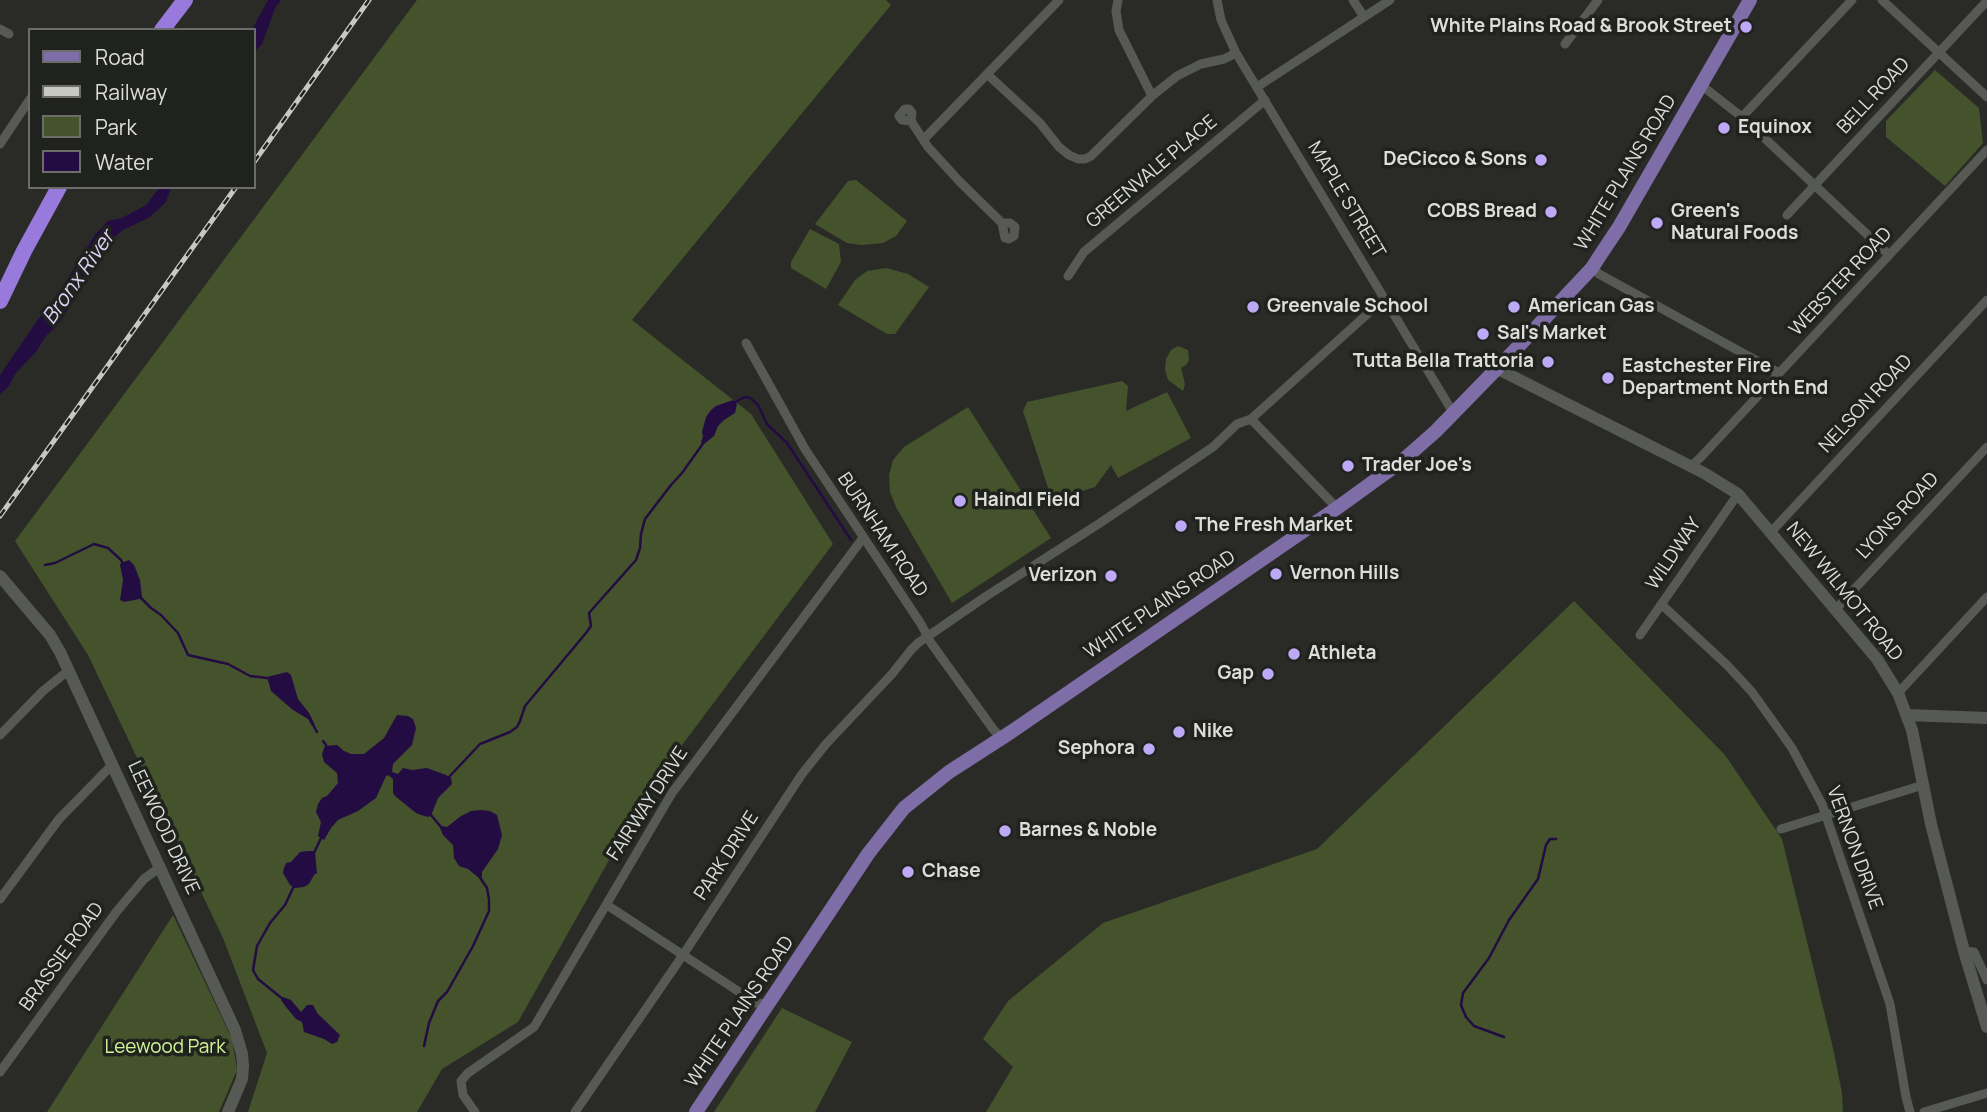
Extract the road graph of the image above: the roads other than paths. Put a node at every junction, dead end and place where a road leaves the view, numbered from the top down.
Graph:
1 (185, 0) edge
2 (197, 0) edge
3 (1059, 0) edge
4 (1118, 0) edge
5 (1217, 0) edge
6 (1353, 0) edge
7 (1390, 0) edge
8 (1598, 0) edge
9 (1749, 0) edge
10 (1852, 0) edge
11 (1882, 0) edge
12 (1987, 1) edge
13 (1364, 17) junction
14 (164, 28) edge
15 (176, 28) edge
16 (0, 29) edge
17 (9, 34) dead end
18 (1565, 44) dead end
19 (1939, 52) junction
20 (1236, 53) junction
21 (987, 75) junction
22 (1701, 85) junction
23 (1257, 87) junction
24 (1152, 96) junction
25 (1987, 97) edge
26 (1265, 100) junction
27 (28, 102) edge
28 (1742, 117) junction
29 (911, 121) dead end
30 (924, 139) junction
31 (0, 144) edge
32 (1987, 150) edge
33 (1816, 186) junction
34 (46, 189) edge
35 (58, 189) edge
36 (1787, 215) dead end
37 (1002, 223) dead end
38 (1889, 255) junction
39 (1592, 268) junction
40 (0, 276) edge
41 (1068, 276) dead end
42 (1384, 299) junction
43 (1987, 300) edge
44 (0, 301) edge
45 (746, 343) dead end
46 (1496, 368) junction
47 (1780, 373) junction
48 (1454, 414) junction
49 (1251, 419) junction
50 (1987, 447) edge
51 (1690, 467) junction
52 (1738, 494) junction
53 (1337, 508) junction
54 (1771, 532) junction
55 (863, 538) junction
56 (1, 579) edge
57 (1987, 597) edge
58 (1661, 604) junction
59 (1835, 610) junction
60 (1640, 635) dead end
61 (928, 636) junction
62 (69, 670) junction
63 (1898, 693) junction
64 (1907, 715) junction
65 (1987, 718) edge
66 (0, 735) edge
67 (1001, 738) junction
68 (112, 765) junction
69 (1923, 785) junction
70 (1827, 815) junction
71 (1781, 829) dead end
72 (159, 868) junction
73 (0, 899) edge
74 (607, 905) junction
75 (1964, 951) junction
76 (683, 956) junction
77 (1987, 980) edge
78 (769, 1004) junction
79 (1987, 1027) edge
80 (0, 1072) edge
81 (1987, 1093) edge
82 (228, 1112) edge
83 (475, 1112) edge
84 (575, 1112) edge
85 (696, 1112) edge
86 (1910, 1112) edge
87 (1924, 1112) edge

1 - 14 highway
2 - 15 highway
3 - 21 street
4 - 24 street
5 - 20 street, MAPLE STREET
6 - 13 street
7 - 13 street
8 - 18 street
9 - 22 main road, WHITE PLAINS ROAD
10 - 28 street
11 - 19 street
12 - 19 street, BELL ROAD
13 - 23 street
16 - 17 street
19 - 25 street
19 - 33 street, BELL ROAD
20 - 23 street, MAPLE STREET
20 - 24 street
21 - 24 street
21 - 30 street
22 - 28 street
22 - 39 main road, WHITE PLAINS ROAD
23 - 26 street, MAPLE STREET
26 - 41 street, GREENVALE PLACE
26 - 42 street, MAPLE STREET
27 - 31 street
28 - 33 street
29 - 30 street
30 - 37 street
32 - 38 street, WEBSTER ROAD
33 - 36 street, BELL ROAD
33 - 38 street
34 - 40 highway
35 - 44 highway
38 - 47 street, WEBSTER ROAD
39 - 46 main road, WHITE PLAINS ROAD
39 - 47 street
42 - 48 street, MAPLE STREET
42 - 49 street, PARK DRIVE
43 - 54 street, NELSON ROAD
45 - 55 street, BURNHAM ROAD
46 - 48 main road, WHITE PLAINS ROAD
46 - 51 street, NEW WILMOT ROAD
47 - 51 street, WEBSTER ROAD
48 - 53 main road, WHITE PLAINS ROAD
49 - 53 street
49 - 61 street, PARK DRIVE
50 - 59 street, LYONS ROAD
51 - 52 street, NEW WILMOT ROAD
52 - 54 street, NEW WILMOT ROAD
52 - 58 street, WILDWAY
53 - 67 main road, WHITE PLAINS ROAD
54 - 59 street, NEW WILMOT ROAD
55 - 61 street, BURNHAM ROAD
55 - 74 street, FAIRWAY DRIVE
56 - 62 street, LEEWOOD DRIVE
57 - 63 street
58 - 60 street, WILDWAY
58 - 70 street, VERNON DRIVE
59 - 63 street, NEW WILMOT ROAD
61 - 67 street, BURNHAM ROAD
61 - 76 street, PARK DRIVE
62 - 66 street
62 - 68 street, LEEWOOD DRIVE
63 - 64 street, NEW WILMOT ROAD
64 - 65 street
64 - 69 street, NEW WILMOT ROAD
67 - 78 main road, WHITE PLAINS ROAD
68 - 72 street, LEEWOOD DRIVE
68 - 73 street
69 - 70 street
69 - 75 street, NEW WILMOT ROAD
70 - 71 street
70 - 86 street, VERNON DRIVE
72 - 80 street, BRASSIE ROAD
72 - 82 street, LEEWOOD DRIVE
74 - 76 street
74 - 83 street, FAIRWAY DRIVE
75 - 77 street
75 - 79 street, NEW WILMOT ROAD
76 - 78 street
76 - 84 street, PARK DRIVE
78 - 85 main road, WHITE PLAINS ROAD
81 - 87 street

